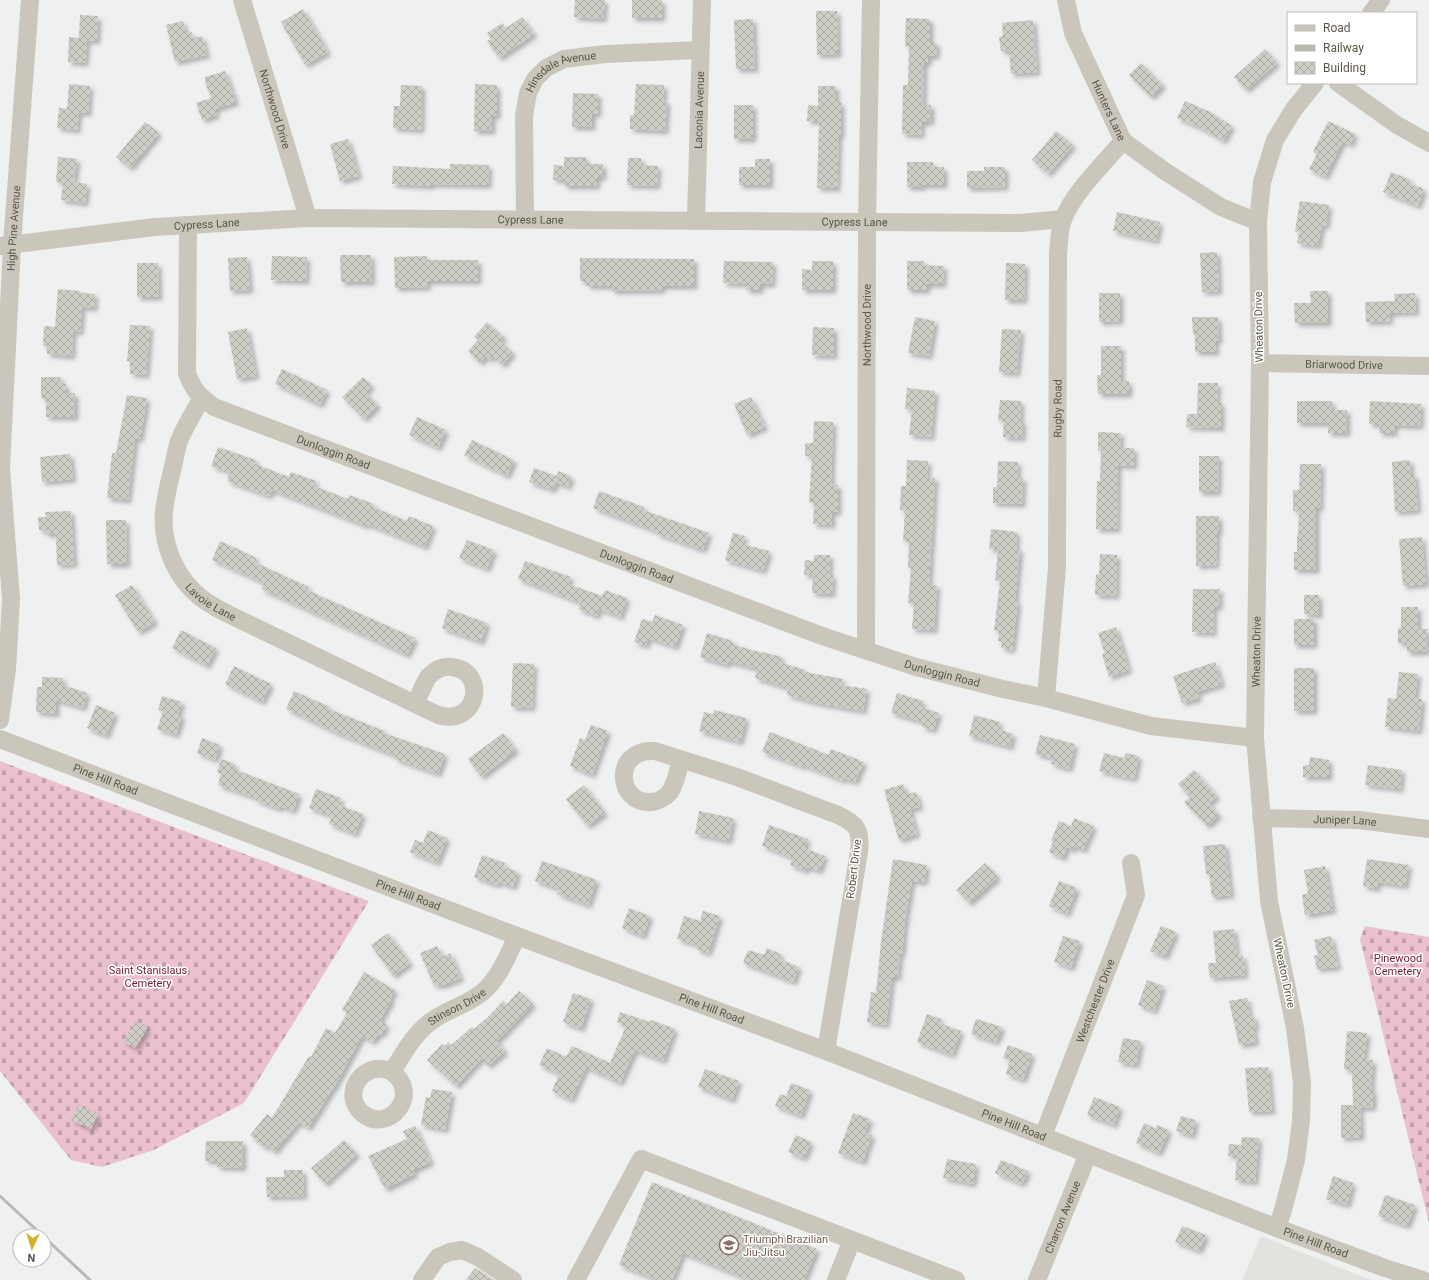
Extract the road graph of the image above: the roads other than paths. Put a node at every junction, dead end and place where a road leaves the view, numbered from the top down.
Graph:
1 (30, 0) edge
2 (242, 0) edge
3 (702, 0) edge
4 (871, 0) edge
5 (1066, 0) edge
6 (1380, 0) edge
7 (1372, 12) edge
8 (700, 50) junction
9 (1314, 84) edge
10 (1339, 84) edge
11 (1123, 141) junction
12 (1429, 143) edge
13 (308, 218) junction
14 (1063, 219) junction
15 (525, 220) junction
16 (696, 221) junction
17 (867, 222) junction
18 (1258, 222) junction
19 (188, 225) junction
20 (6, 245) edge
21 (1260, 363) junction
22 (1429, 366) edge
23 (202, 398) junction
24 (866, 650) junction
25 (1046, 698) junction
26 (415, 704) dead end
27 (0, 720) edge
28 (1255, 738) junction
29 (0, 739) edge
30 (681, 760) dead end
31 (1261, 818) junction
32 (1429, 829) edge
33 (1132, 863) dead end
34 (517, 936) junction
35 (826, 1051) junction
36 (392, 1072) dead end
37 (1043, 1136) junction
38 (1088, 1154) junction
39 (1277, 1228) junction
40 (852, 1240) junction
41 (422, 1280) edge
42 (513, 1280) edge
43 (576, 1280) edge
44 (836, 1280) edge
45 (956, 1280) edge
46 (1037, 1280) edge
47 (1423, 1280) edge

1 - 20 street, High Pine Avenue
2 - 13 street, Northwood Drive
3 - 8 street, Laconia Avenue
4 - 17 street, Northwood Drive
5 - 11 street, Hunters Lane
6 - 7 street
8 - 15 street, Hinsdale Avenue
8 - 16 street, Laconia Avenue
9 - 18 street, Wheaton Drive
10 - 12 street
11 - 14 street, Rugby Road
11 - 18 street, Hunters Lane
13 - 15 street, Cypress Lane
13 - 19 street, Cypress Lane
14 - 17 street, Cypress Lane
14 - 25 street, Rugby Road
15 - 16 street, Cypress Lane
16 - 17 street, Cypress Lane
17 - 24 street, Northwood Drive
18 - 21 street, Wheaton Drive
19 - 20 street, Cypress Lane
19 - 23 street, Dunloggin Road
20 - 27 street, High Pine Avenue
21 - 22 street, Briarwood Drive
21 - 28 street, Wheaton Drive
23 - 24 street, Dunloggin Road
23 - 26 street, Lavoie Lane
24 - 25 street, Dunloggin Road
25 - 28 street, Dunloggin Road
28 - 31 street, Wheaton Drive
29 - 34 street, Pine Hill Road
30 - 35 street, Robert Drive
31 - 32 street, Juniper Lane
31 - 39 street, Wheaton Drive
33 - 37 street, Westchester Drive
34 - 35 street, Pine Hill Road
34 - 36 street, Stinson Drive
35 - 37 street, Pine Hill Road
37 - 38 street, Pine Hill Road
38 - 39 street, Pine Hill Road
38 - 46 street, Charron Avenue
39 - 47 street, Pine Hill Road
40 - 43 street
40 - 44 street
40 - 45 street
41 - 42 street

